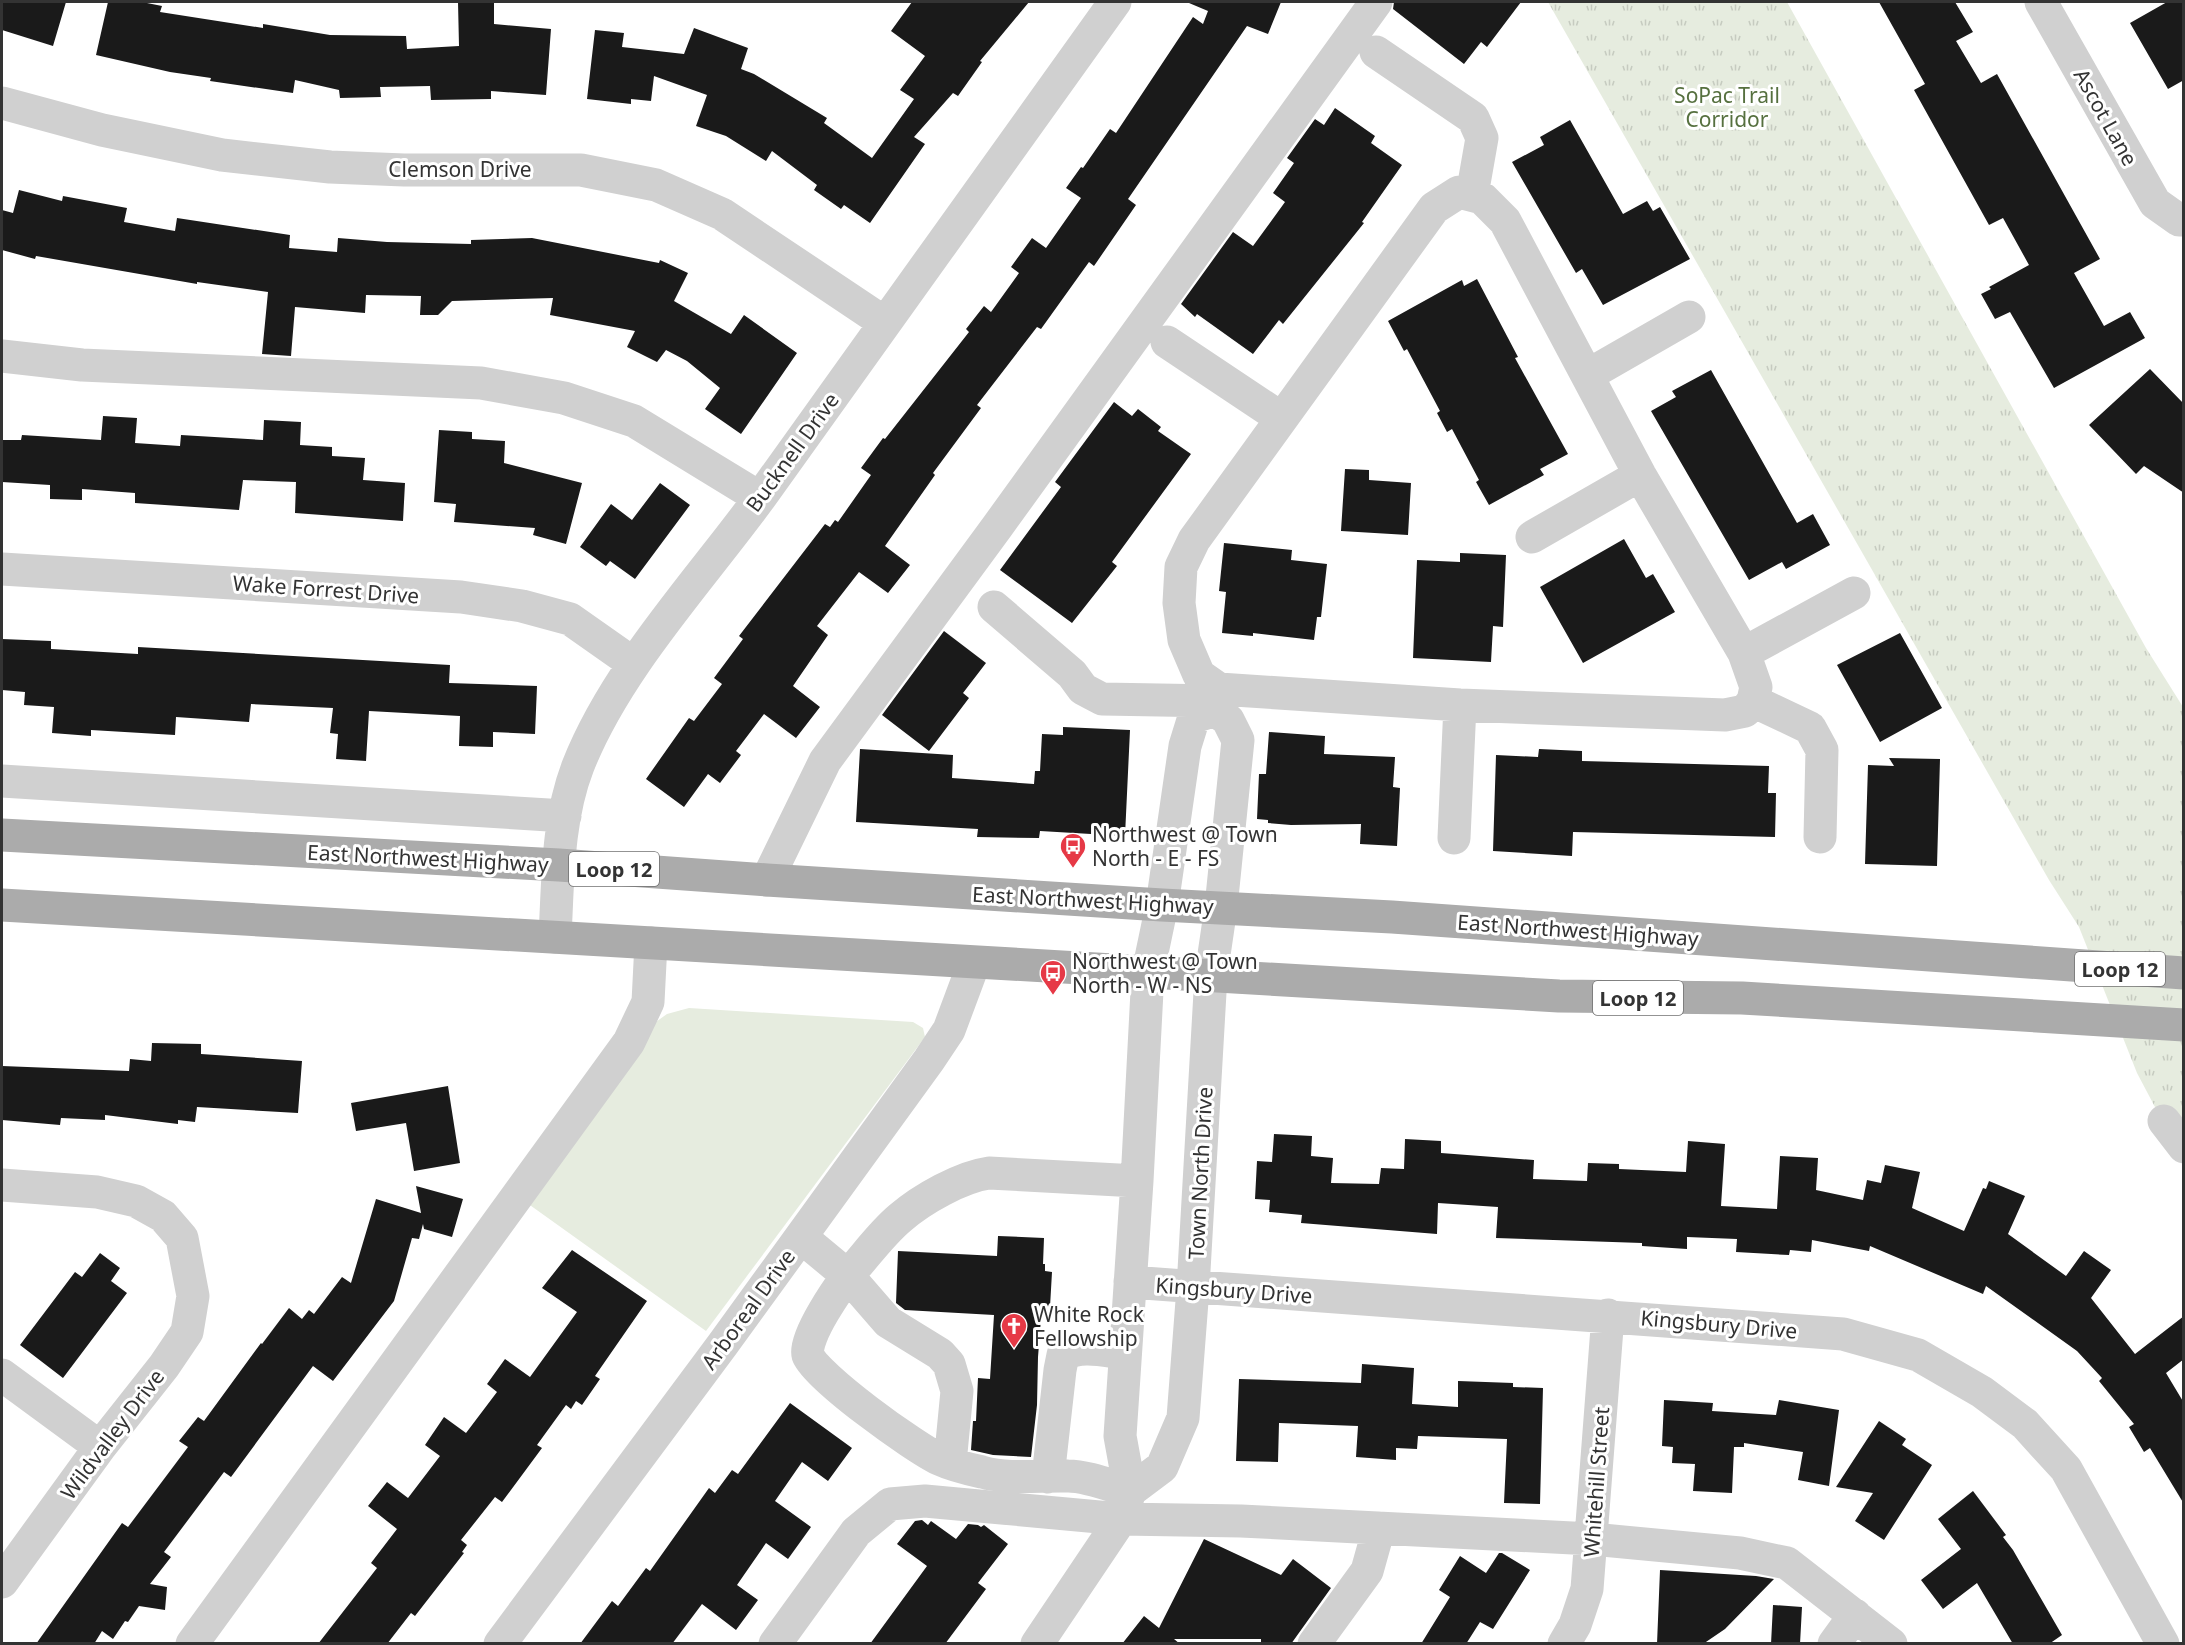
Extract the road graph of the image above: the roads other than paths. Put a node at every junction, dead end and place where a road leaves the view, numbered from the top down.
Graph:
1 (1116, 2) edge
2 (1376, 2) edge
3 (2041, 2) edge
4 (1376, 52) dead end
5 (2, 103) edge
6 (1472, 195) junction
7 (2184, 220) edge
8 (1689, 317) dead end
9 (885, 323) junction
10 (1167, 342) dead end
11 (2, 356) edge
12 (1588, 375) junction
13 (1281, 418) junction
14 (1640, 475) junction
15 (760, 498) junction
16 (1532, 537) dead end
17 (2, 569) edge
18 (1854, 592) dead end
19 (994, 608) dead end
20 (1744, 653) junction
21 (634, 664) junction
22 (1217, 700) junction
23 (1754, 701) junction
24 (1460, 705) junction
25 (2, 781) edge
26 (565, 816) junction
27 (2, 835) edge
28 (1820, 837) dead end
29 (1454, 838) dead end
30 (559, 865) junction
31 (767, 880) junction
32 (2, 904) edge
33 (1162, 905) junction
34 (1221, 907) junction
35 (555, 937) junction
36 (651, 943) junction
37 (974, 963) junction
38 (1148, 972) junction
39 (2184, 973) edge
40 (1211, 975) junction
41 (2184, 1025) edge
42 (2164, 1121) dead end
43 (2184, 1147) edge
44 (1137, 1181) junction
45 (2, 1185) edge
46 (801, 1237) junction
47 (848, 1276) junction
48 (1130, 1282) junction
49 (1194, 1288) junction
50 (1608, 1316) junction
51 (1125, 1353) junction
52 (2, 1375) edge
53 (100, 1447) junction
54 (950, 1462) junction
55 (1048, 1477) junction
56 (1126, 1505) junction
57 (1379, 1528) junction
58 (1592, 1539) junction
59 (2, 1582) edge
60 (1855, 1615) junction
61 (192, 1644) edge
62 (500, 1644) edge
63 (775, 1644) edge
64 (1037, 1644) edge
65 (1314, 1644) edge
66 (1564, 1644) edge
67 (1834, 1644) edge
68 (1891, 1644) edge
69 (2163, 1644) edge

1 - 9 street, Bucknell Drive
2 - 31 street
3 - 7 street, Ascot Lane
4 - 6 street
5 - 9 street, Clemson Drive
6 - 12 street
6 - 13 street, Town North Drive
8 - 12 street
9 - 15 street, Bucknell Drive
10 - 13 street
11 - 15 street
12 - 14 street
13 - 22 street, Town North Drive
14 - 16 street
14 - 20 street
15 - 21 street, Bucknell Drive
17 - 21 street, Wake Forrest Drive
18 - 20 street
19 - 22 street
20 - 23 street
21 - 26 street, Bucknell Drive
22 - 24 street
22 - 33 street
22 - 34 street, Town North Drive
23 - 24 street
23 - 28 street
24 - 29 street
25 - 26 street
26 - 30 street, Bucknell Drive
27 - 30 main road, East Northwest Highway / Loop 12
30 - 31 main road, East Northwest Highway / Loop 12
30 - 35 street, Bucknell Drive
31 - 33 main road, East Northwest Highway / Loop 12
32 - 35 main road, Loop 12
33 - 34 main road, East Northwest Highway / Loop 12
33 - 38 street
34 - 39 main road, East Northwest Highway / Loop 12
34 - 40 street, Town North Drive
35 - 36 main road, Loop 12
36 - 37 main road, Loop 12
36 - 61 street
37 - 38 main road, Loop 12
37 - 46 street, Arboreal Drive
38 - 40 main road, Loop 12
38 - 44 street
40 - 41 main road, Loop 12
40 - 49 street, Town North Drive
42 - 43 street
44 - 47 street
44 - 48 street
45 - 53 street, Wildvalley Drive
46 - 47 street
46 - 62 street, Arboreal Drive
47 - 54 street
47 - 54 street
48 - 49 street, Kingsbury Drive
48 - 51 street
49 - 50 street, Kingsbury Drive
49 - 56 street, Town North Drive
50 - 58 street, Whitehill Street
50 - 69 street, Kingsbury Drive
51 - 55 street
51 - 56 street
52 - 53 street
53 - 59 street, Wildvalley Drive
54 - 55 street
55 - 56 street
56 - 57 street
56 - 63 street
56 - 64 street, Town North Drive
57 - 58 street
57 - 65 street
58 - 60 street
58 - 66 street, Whitehill Street
60 - 67 street
60 - 68 street

